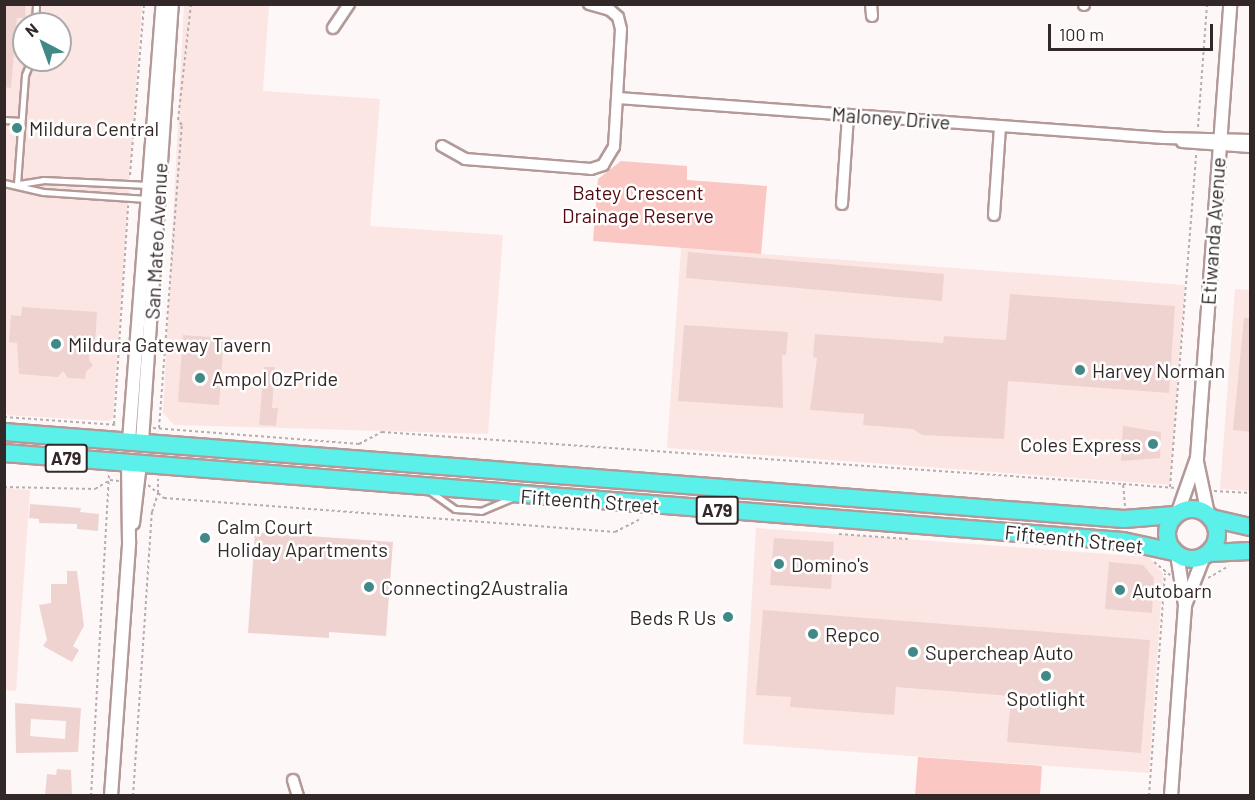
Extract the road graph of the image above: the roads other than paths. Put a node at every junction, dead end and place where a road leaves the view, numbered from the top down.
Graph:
1 (163, 4) edge
2 (172, 4) edge
3 (349, 4) edge
4 (589, 4) edge
5 (871, 4) edge
6 (1230, 4) edge
7 (872, 16) dead end
8 (333, 28) dead end
9 (26, 72) edge
10 (618, 98) junction
11 (848, 116) junction
12 (4, 120) edge
13 (21, 121) junction
14 (1000, 126) junction
15 (1251, 140) edge
16 (1220, 142) junction
17 (442, 146) dead end
18 (1251, 147) edge
19 (4, 183) edge
20 (17, 184) junction
21 (149, 185) junction
22 (148, 199) junction
23 (842, 204) dead end
24 (994, 215) dead end
25 (4, 432) edge
26 (136, 434) junction
27 (4, 453) edge
28 (317, 454) junction
29 (1197, 458) junction
30 (134, 463) junction
31 (314, 477) junction
32 (790, 493) junction
33 (1177, 514) junction
34 (789, 516) junction
35 (1209, 516) junction
36 (1251, 527) edge
37 (1251, 551) edge
38 (1175, 553) junction
39 (1206, 554) junction
40 (1185, 605) junction
41 (293, 780) dead end
42 (111, 795) edge
43 (298, 795) edge
44 (1171, 795) edge

1 - 21 street, San Mateo Avenue
2 - 26 street, San Mateo Avenue
3 - 8 street
4 - 10 street
5 - 7 street
6 - 16 street, Etiwanda Avenue
9 - 13 lane
10 - 11 street, Maloney Drive
10 - 17 street
11 - 14 street, Maloney Drive
11 - 23 street
12 - 13 lane
13 - 20 lane
14 - 16 street, Maloney Drive
14 - 24 street
15 - 16 street
16 - 18 street
16 - 29 street, Etiwanda Avenue
19 - 20 lane
20 - 21 lane
20 - 22 lane
21 - 22 street, San Mateo Avenue
22 - 26 street, San Mateo Avenue
25 - 26 highway, Fifteenth Street / A79
26 - 28 highway, Fifteenth Street / A79
26 - 30 highway
27 - 30 highway, Fifteenth Street / A79
28 - 31 highway
28 - 32 highway, Fifteenth Street / A79
29 - 33 street, Etiwanda Avenue
29 - 35 street, Etiwanda Avenue
30 - 31 highway, Fifteenth Street / A79
30 - 42 street
31 - 34 highway, Fifteenth Street / A79
32 - 33 highway, Fifteenth Street / A79
32 - 34 highway
33 - 35 highway, A79
33 - 38 highway
34 - 38 highway, Fifteenth Street / A79
35 - 36 highway, A79
35 - 39 highway
37 - 39 highway, A79
38 - 39 highway, A79
38 - 40 street
39 - 40 street
40 - 44 street
41 - 43 street

